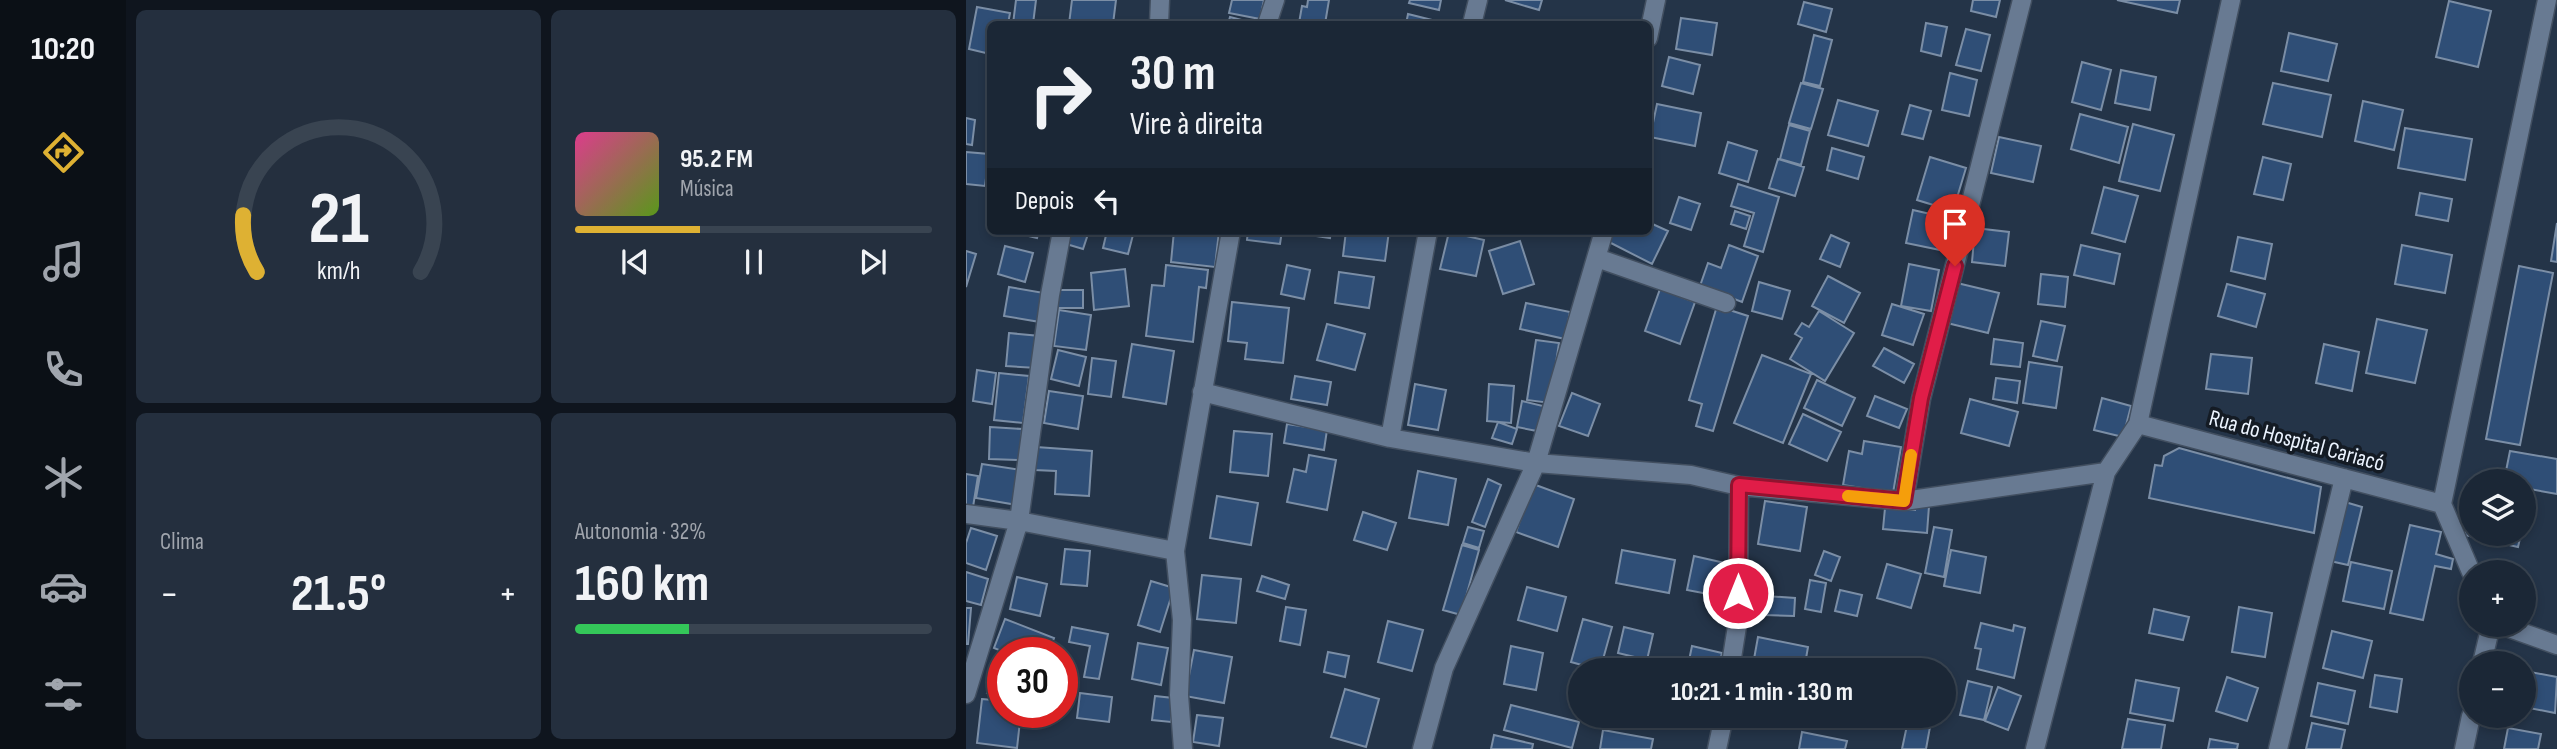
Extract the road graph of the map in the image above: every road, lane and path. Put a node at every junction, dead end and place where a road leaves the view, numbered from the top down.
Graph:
1 (1160, 0) edge
2 (1275, 0) edge
3 (1478, 0) edge
4 (1656, 0) edge
5 (2021, 0) edge
6 (2231, 0) edge
7 (2547, 0) edge
8 (1159, 21) edge
9 (1268, 21) edge
10 (1473, 21) edge
11 (1652, 21) edge
12 (1061, 235) edge
13 (1230, 235) edge
14 (1427, 235) edge
15 (1603, 235) edge
16 (1597, 258) junction
17 (1726, 303) dead end
18 (1202, 392) junction
19 (2138, 425) junction
20 (1390, 438) junction
21 (1536, 463) junction
22 (2106, 472) junction
23 (2344, 478) junction
24 (1739, 485) junction
25 (1904, 501) junction
26 (2442, 504) junction
27 (966, 514) edge
28 (1019, 521) junction
29 (1175, 551) junction
30 (2466, 560) edge
31 (2535, 637) edge
32 (2557, 645) edge
33 (1732, 658) edge
34 (966, 694) edge
35 (1721, 728) edge
36 (2468, 728) edge
37 (1183, 749) edge
38 (1422, 749) edge
39 (1717, 749) edge
40 (2035, 749) edge
41 (2278, 749) edge
42 (2464, 749) edge

1 - 8 street
2 - 9 street
3 - 10 street
4 - 11 street
5 - 25 street
6 - 19 street
7 - 26 street
12 - 28 street
13 - 18 street
14 - 20 street
15 - 16 street
16 - 17 street
16 - 21 street
18 - 20 street
18 - 29 street
19 - 22 street
19 - 23 street, Rua do Hospital Cariacó
20 - 21 street
21 - 24 street
21 - 38 street
22 - 25 street
22 - 40 street
23 - 26 street, Rua do Hospital Cariacó
23 - 41 street
24 - 25 street
24 - 33 street
26 - 30 street
27 - 28 street
28 - 29 street
28 - 34 street
29 - 37 street
31 - 32 street
35 - 39 street
36 - 42 street

